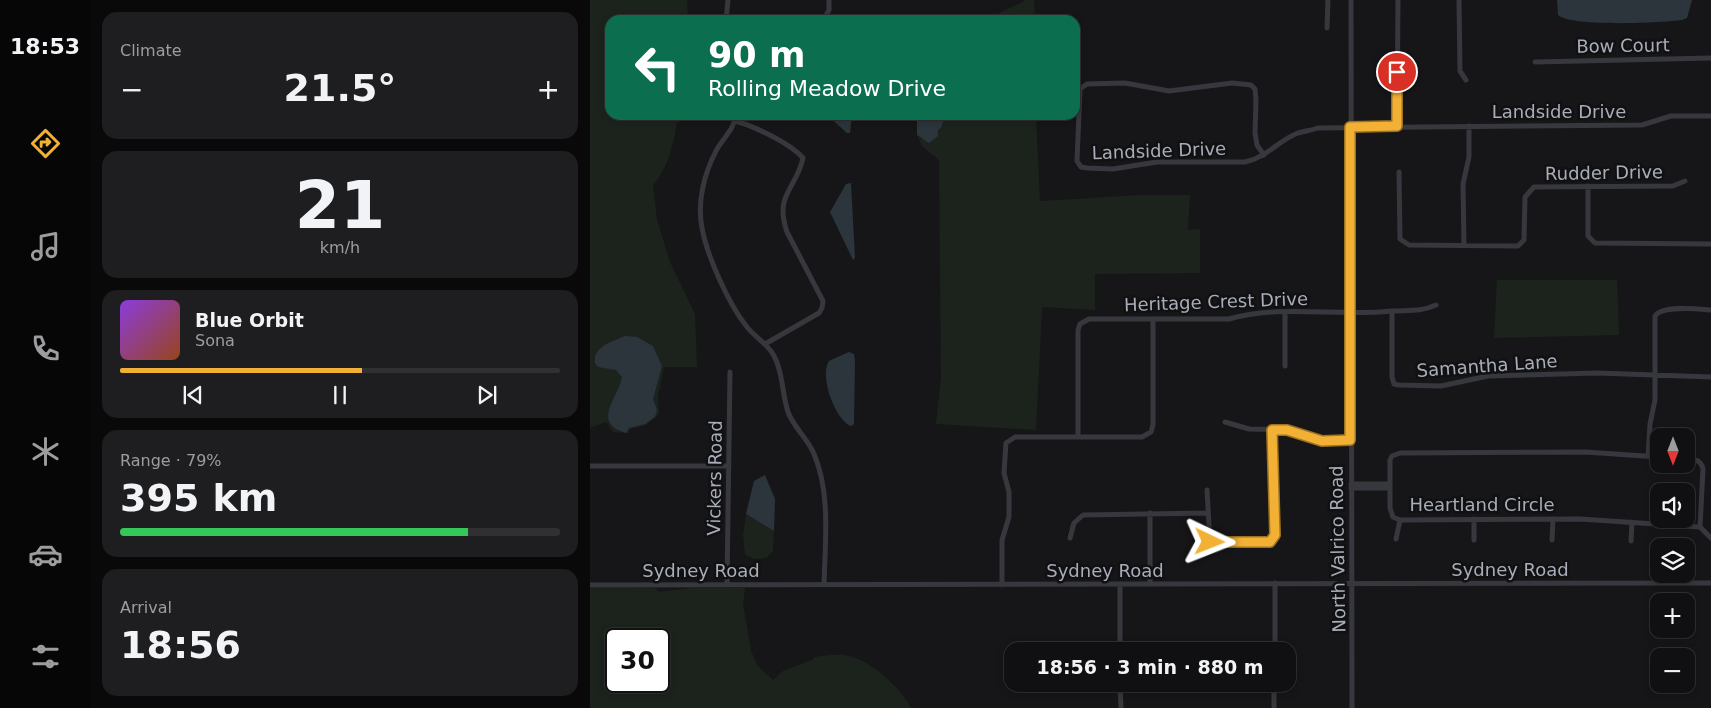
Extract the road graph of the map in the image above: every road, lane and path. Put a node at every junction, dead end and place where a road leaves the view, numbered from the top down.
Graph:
1 (728, 0) edge
2 (829, 0) edge
3 (1328, 0) edge
4 (1351, 0) edge
5 (1398, 0) edge
6 (1459, 0) edge
7 (726, 15) edge
8 (826, 15) edge
9 (1327, 28) dead end
10 (1711, 58) edge
11 (1535, 62) dead end
12 (1466, 80) dead end
13 (1080, 89) edge
14 (1711, 116) edge
15 (734, 120) edge
16 (739, 120) edge
17 (1078, 120) edge
18 (1397, 126) junction
19 (1468, 126) junction
20 (1350, 127) junction
21 (1264, 155) junction
22 (1399, 172) dead end
23 (1685, 181) dead end
24 (1588, 186) junction
25 (1711, 244) edge
26 (1464, 245) junction
27 (1436, 305) dead end
28 (1711, 310) edge
29 (1392, 311) junction
30 (1285, 312) junction
31 (1351, 313) junction
32 (1153, 319) junction
33 (766, 344) junction
34 (1285, 366) dead end
35 (730, 372) dead end
36 (1654, 376) junction
37 (1711, 377) edge
38 (1225, 422) dead end
39 (1272, 430) junction
40 (1078, 437) junction
41 (1350, 440) junction
42 (1648, 456) joint
43 (1695, 459) edge
44 (590, 466) edge
45 (729, 466) junction
46 (1350, 486) junction
47 (1390, 486) junction
48 (1207, 490) dead end
49 (1208, 512) junction
50 (1150, 513) junction
51 (1553, 518) junction
52 (1474, 519) junction
53 (1400, 520) junction
54 (1632, 522) junction
55 (1700, 527) junction
56 (1070, 538) dead end
57 (1711, 538) edge
58 (1396, 539) dead end
59 (1474, 540) dead end
60 (1552, 540) dead end
61 (1632, 541) dead end
62 (1711, 583) edge
63 (590, 584) edge
64 (1120, 584) junction
65 (1150, 584) junction
66 (1275, 584) junction
67 (1352, 584) junction
68 (728, 585) junction
69 (824, 585) junction
70 (1002, 585) junction
71 (1120, 642) edge
72 (1275, 642) edge
73 (1120, 692) edge
74 (1274, 692) edge
75 (1121, 708) edge
76 (1274, 708) edge
77 (1352, 708) edge

1 - 7 street
2 - 8 street
3 - 9 street
4 - 20 street, North Valrico Road
5 - 18 street
6 - 12 street
10 - 11 street, Bow Court
13 - 21 street, Landside Drive
14 - 19 street, Landside Drive
15 - 33 street
16 - 33 street
17 - 21 street, Landside Drive
18 - 19 street, Landside Drive
18 - 20 street, Landside Drive
19 - 26 street
20 - 21 street, Landside Drive
20 - 31 street, North Valrico Road
22 - 26 street, Rudder Drive
23 - 24 street, Rudder Drive
24 - 25 street
24 - 26 street, Rudder Drive
27 - 29 street, Heritage Crest Drive
28 - 36 street
29 - 31 street, Heritage Crest Drive
29 - 36 street, Samantha Lane
30 - 31 street, Heritage Crest Drive
30 - 32 street, Heritage Crest Drive
30 - 34 street
31 - 41 street, North Valrico Road
32 - 40 street, Heritage Crest Drive
32 - 40 street
33 - 69 street
35 - 45 street, Vickers Road
36 - 37 street, Samantha Lane
36 - 42 street
38 - 39 street
39 - 41 street
39 - 49 street
40 - 70 street
41 - 46 street, North Valrico Road
42 - 47 street, Heartland Circle
43 - 55 street
44 - 45 street
45 - 68 street, Vickers Road
46 - 47 street
46 - 67 street, North Valrico Road
47 - 53 street, Heartland Circle
48 - 49 street
49 - 50 street
50 - 56 street
50 - 65 street
51 - 52 street, Heartland Circle
51 - 54 street, Heartland Circle
51 - 60 street
52 - 53 street, Heartland Circle
52 - 59 street
53 - 58 street
54 - 55 street, Heartland Circle
54 - 61 street
55 - 57 street
62 - 67 street, Sydney Road
63 - 68 street, Sydney Road
64 - 65 street, Sydney Road
64 - 70 street, Sydney Road
64 - 71 street
65 - 66 street, Sydney Road
66 - 67 street, Sydney Road
66 - 72 street
67 - 77 street, North Valrico Road
68 - 69 street, Sydney Road
69 - 70 street, Sydney Road
73 - 75 street
74 - 76 street

